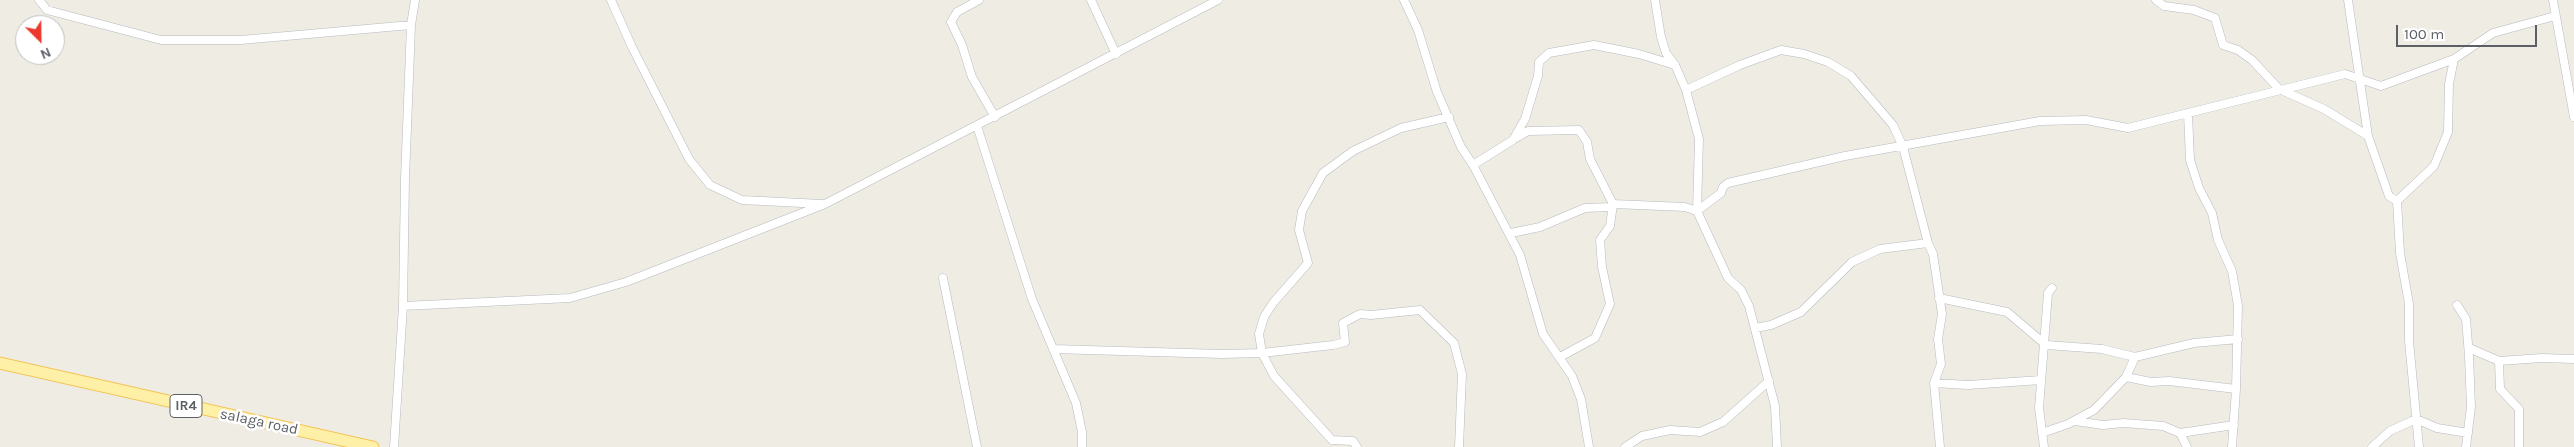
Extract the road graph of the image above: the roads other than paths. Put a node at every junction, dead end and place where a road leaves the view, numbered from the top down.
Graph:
1 (39, 0) edge
2 (416, 0) edge
3 (611, 0) edge
4 (979, 0) edge
5 (1091, 0) edge
6 (1218, 0) edge
7 (1404, 0) edge
8 (1655, 0) edge
9 (2156, 0) edge
10 (2348, 0) edge
11 (2553, 0) edge
12 (2555, 16) junction
13 (411, 25) junction
14 (1116, 54) junction
15 (2454, 59) junction
16 (2564, 60) junction
17 (2574, 60) edge
18 (1675, 66) junction
19 (2571, 78) edge
20 (2360, 80) junction
21 (2279, 89) junction
22 (1686, 90) junction
23 (2188, 114) junction
24 (994, 116) junction
25 (1449, 117) junction
26 (2574, 117) edge
27 (977, 126) junction
28 (2368, 136) junction
29 (1513, 140) junction
30 (1903, 147) junction
31 (1473, 165) junction
32 (2397, 202) junction
33 (825, 204) junction
34 (1612, 205) junction
35 (1697, 212) junction
36 (1511, 233) junction
37 (1928, 243) junction
38 (943, 278) dead end
39 (2052, 288) dead end
40 (1939, 298) junction
41 (2457, 305) dead end
42 (403, 306) junction
43 (1755, 328) junction
44 (2238, 339) junction
45 (2046, 345) junction
46 (2469, 348) junction
47 (1053, 349) junction
48 (1262, 353) junction
49 (1560, 357) junction
50 (2136, 357) junction
51 (2574, 359) edge
52 (2500, 361) junction
53 (0, 363) edge
54 (2126, 376) junction
55 (2040, 380) junction
56 (1769, 381) junction
57 (1934, 384) junction
58 (2236, 389) junction
59 (2416, 419) junction
60 (2075, 420) junction
61 (2234, 425) junction
62 (2042, 433) junction
63 (2180, 433) junction
64 (2468, 433) junction
65 (373, 447) edge
66 (394, 447) edge
67 (976, 447) edge
68 (1082, 447) edge
69 (1357, 447) edge
70 (1458, 447) edge
71 (1589, 447) edge
72 (1625, 447) edge
73 (1777, 447) edge
74 (1940, 447) edge
75 (2044, 447) edge
76 (2187, 447) edge
77 (2232, 447) edge
78 (2372, 447) edge
79 (2419, 447) edge
80 (2466, 447) edge
81 (2519, 447) edge

1 - 13 street
2 - 13 street
3 - 33 street
4 - 24 street
5 - 14 street
6 - 14 street
7 - 25 street
8 - 18 street
9 - 21 street
10 - 20 street
11 - 12 street
12 - 15 street
12 - 16 street
13 - 42 street
14 - 24 street
15 - 20 street
15 - 32 street
16 - 17 street
16 - 19 street
18 - 22 street
18 - 29 street
19 - 26 street
20 - 21 street
20 - 28 street
21 - 23 street
21 - 28 street
22 - 30 street
22 - 35 street
23 - 30 street
23 - 44 street
24 - 27 street
25 - 31 street
25 - 48 street
27 - 33 street
27 - 47 street
28 - 32 street
29 - 31 street
29 - 34 street
30 - 35 street
30 - 37 street
31 - 36 street
32 - 59 street
33 - 42 street
34 - 35 street
34 - 36 street
34 - 49 street
35 - 43 street
36 - 49 street
37 - 40 street
37 - 43 street
38 - 67 street
39 - 45 street
40 - 45 street
40 - 57 street
41 - 46 street
42 - 66 street
43 - 56 street
44 - 50 street
44 - 58 street
45 - 50 street
45 - 55 street
46 - 52 street
46 - 64 street
47 - 48 street
47 - 68 street
48 - 69 street
48 - 70 street
49 - 71 street
50 - 54 street
51 - 52 street
52 - 81 street
53 - 65 main road, salaga road / IR4
54 - 58 street
54 - 60 street
55 - 57 street
55 - 62 street
56 - 72 street
56 - 73 street
57 - 74 street
58 - 61 street
59 - 64 street
59 - 78 street
59 - 79 street
60 - 62 street
60 - 63 street
61 - 63 street
61 - 77 street
62 - 75 street
63 - 76 street
64 - 80 street

